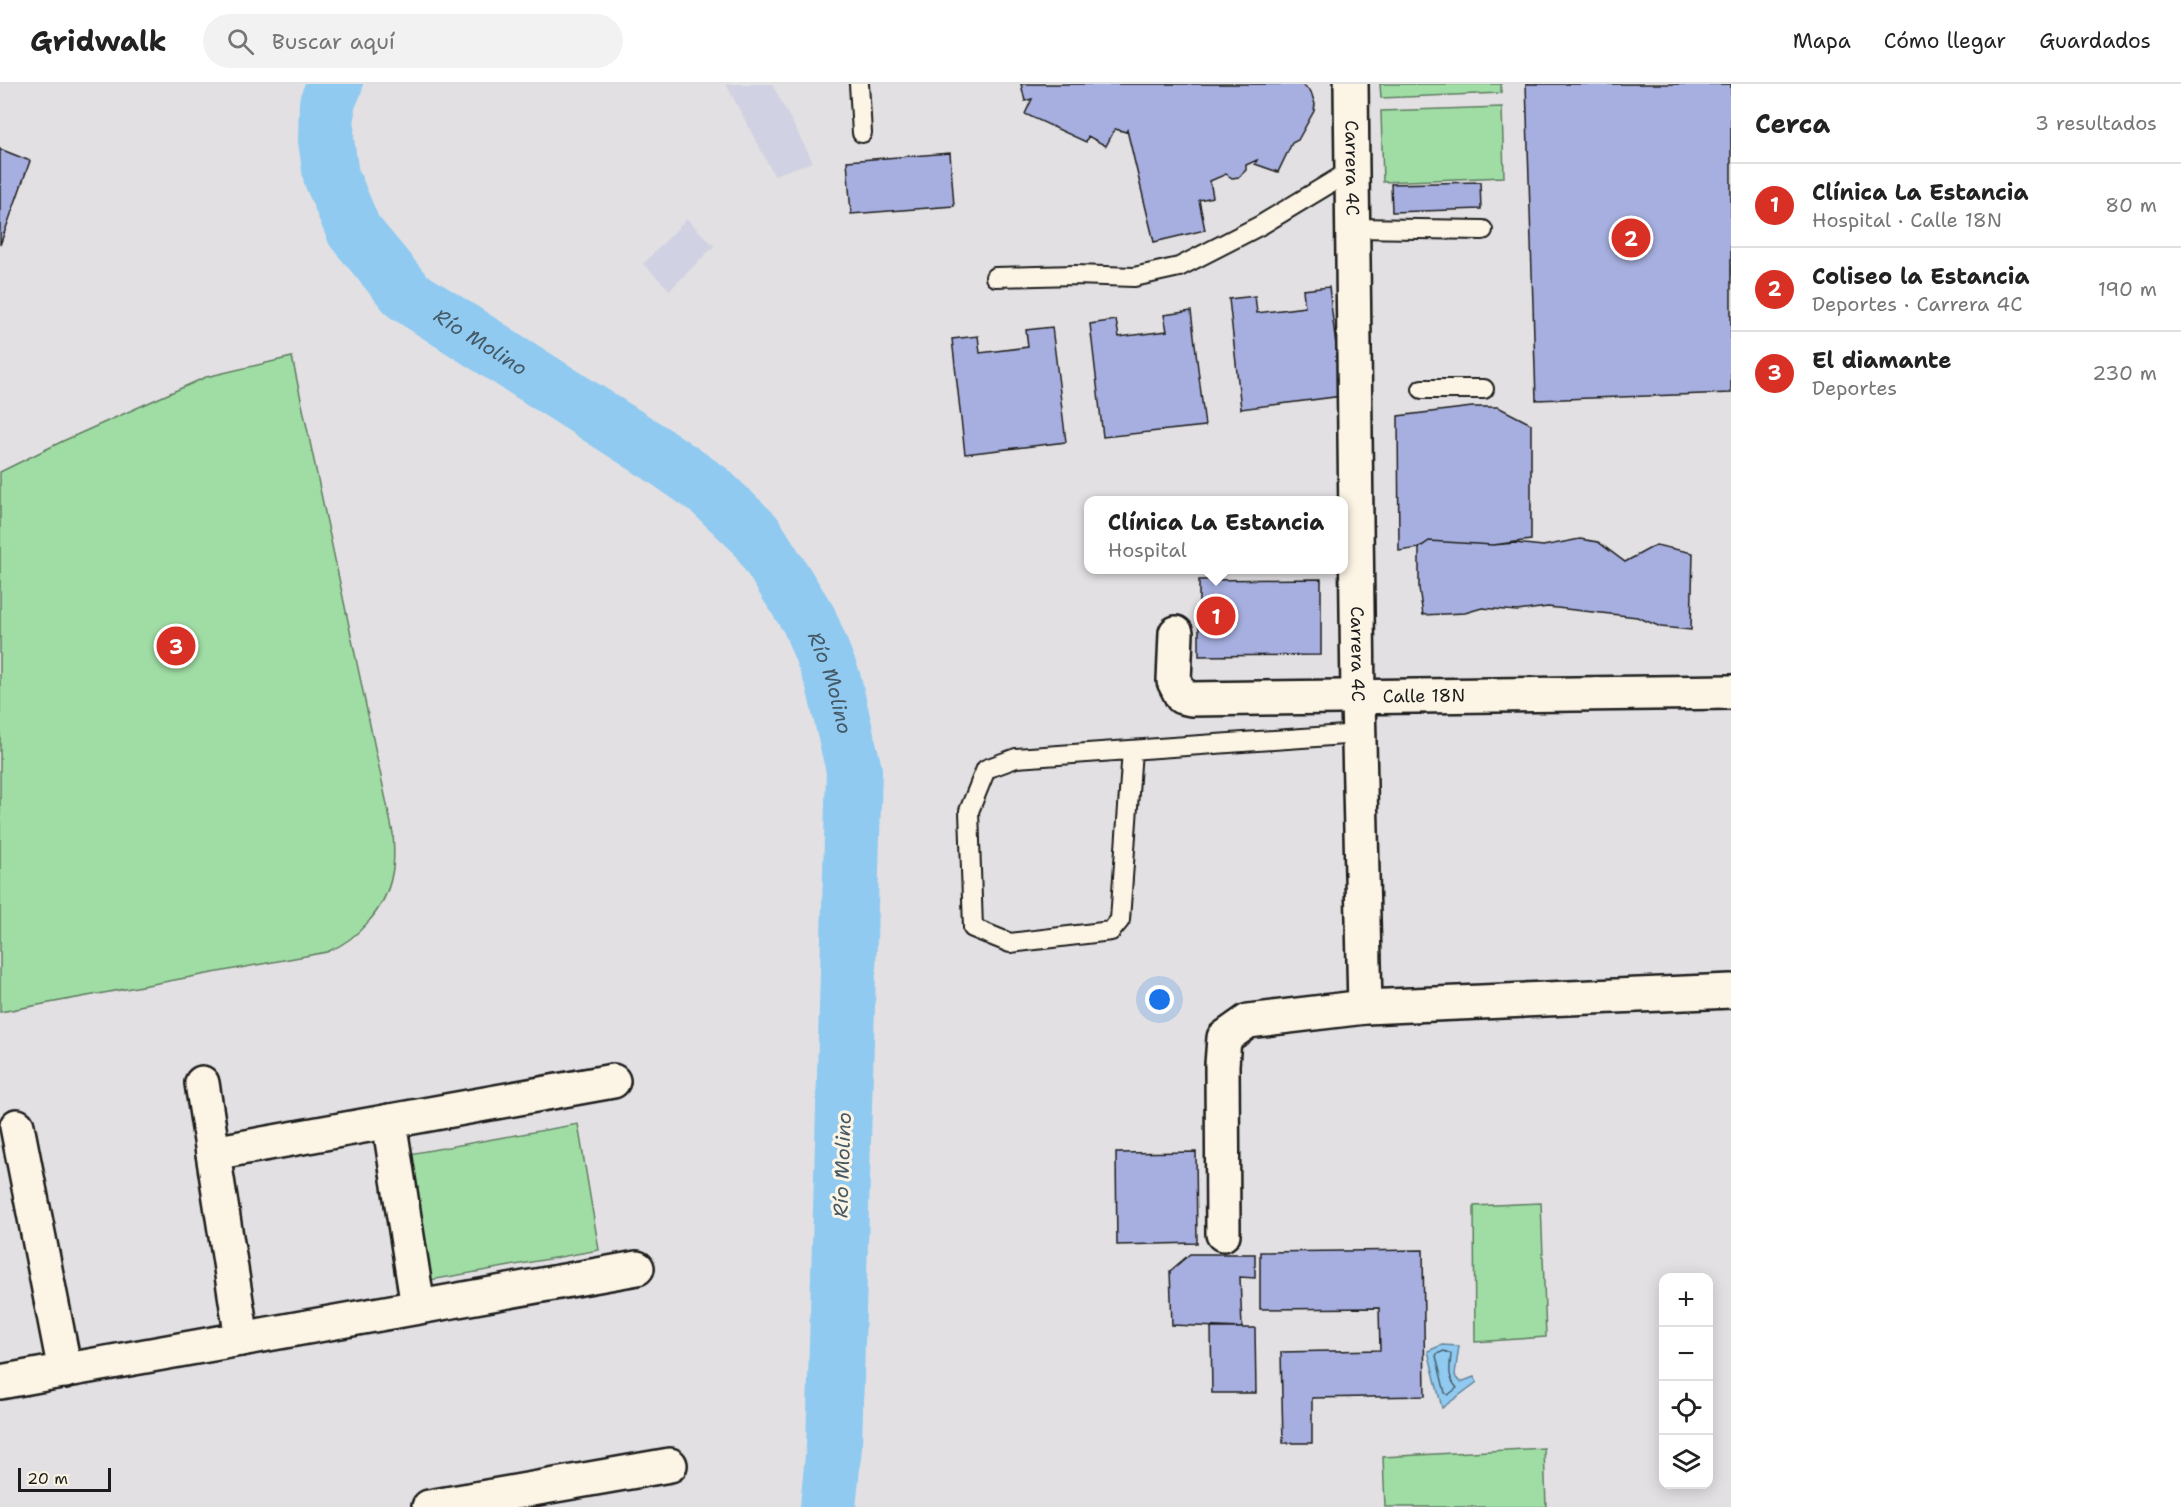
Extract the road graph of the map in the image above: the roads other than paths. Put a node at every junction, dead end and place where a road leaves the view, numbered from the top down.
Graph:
1 (859, 84) edge
2 (1351, 84) edge
3 (862, 133) dead end
4 (1352, 170) junction
5 (1354, 228) junction
6 (1483, 230) dead end
7 (995, 277) dead end
8 (1422, 389) dead end
9 (1484, 389) dead end
10 (1176, 633) dead end
11 (1731, 692) edge
12 (1358, 698) junction
13 (1359, 734) junction
14 (1132, 750) junction
15 (1731, 991) edge
16 (1365, 1007) junction
17 (613, 1082) dead end
18 (201, 1083) dead end
19 (389, 1121) junction
20 (17, 1126) dead end
21 (213, 1153) junction
22 (1223, 1234) dead end
23 (637, 1268) dead end
24 (418, 1307) junction
25 (242, 1339) junction
26 (65, 1371) junction
27 (0, 1382) edge
28 (670, 1465) dead end
29 (429, 1507) edge

1 - 3 lane
2 - 4 street, Carrera 4C
4 - 5 street, Carrera 4C
4 - 7 lane
5 - 6 lane
5 - 12 street, Carrera 4C
8 - 9 lane
10 - 12 street, Calle 18N
11 - 12 street, Calle 18N
12 - 13 street, Carrera 4C
13 - 14 lane
13 - 16 street, Carrera 4C
14 - 14 lane
15 - 16 street
16 - 22 street
17 - 19 street
18 - 21 street
19 - 21 street
19 - 24 street
20 - 26 street
21 - 25 street
23 - 24 street
24 - 25 street
25 - 26 street
26 - 27 street
28 - 29 street

